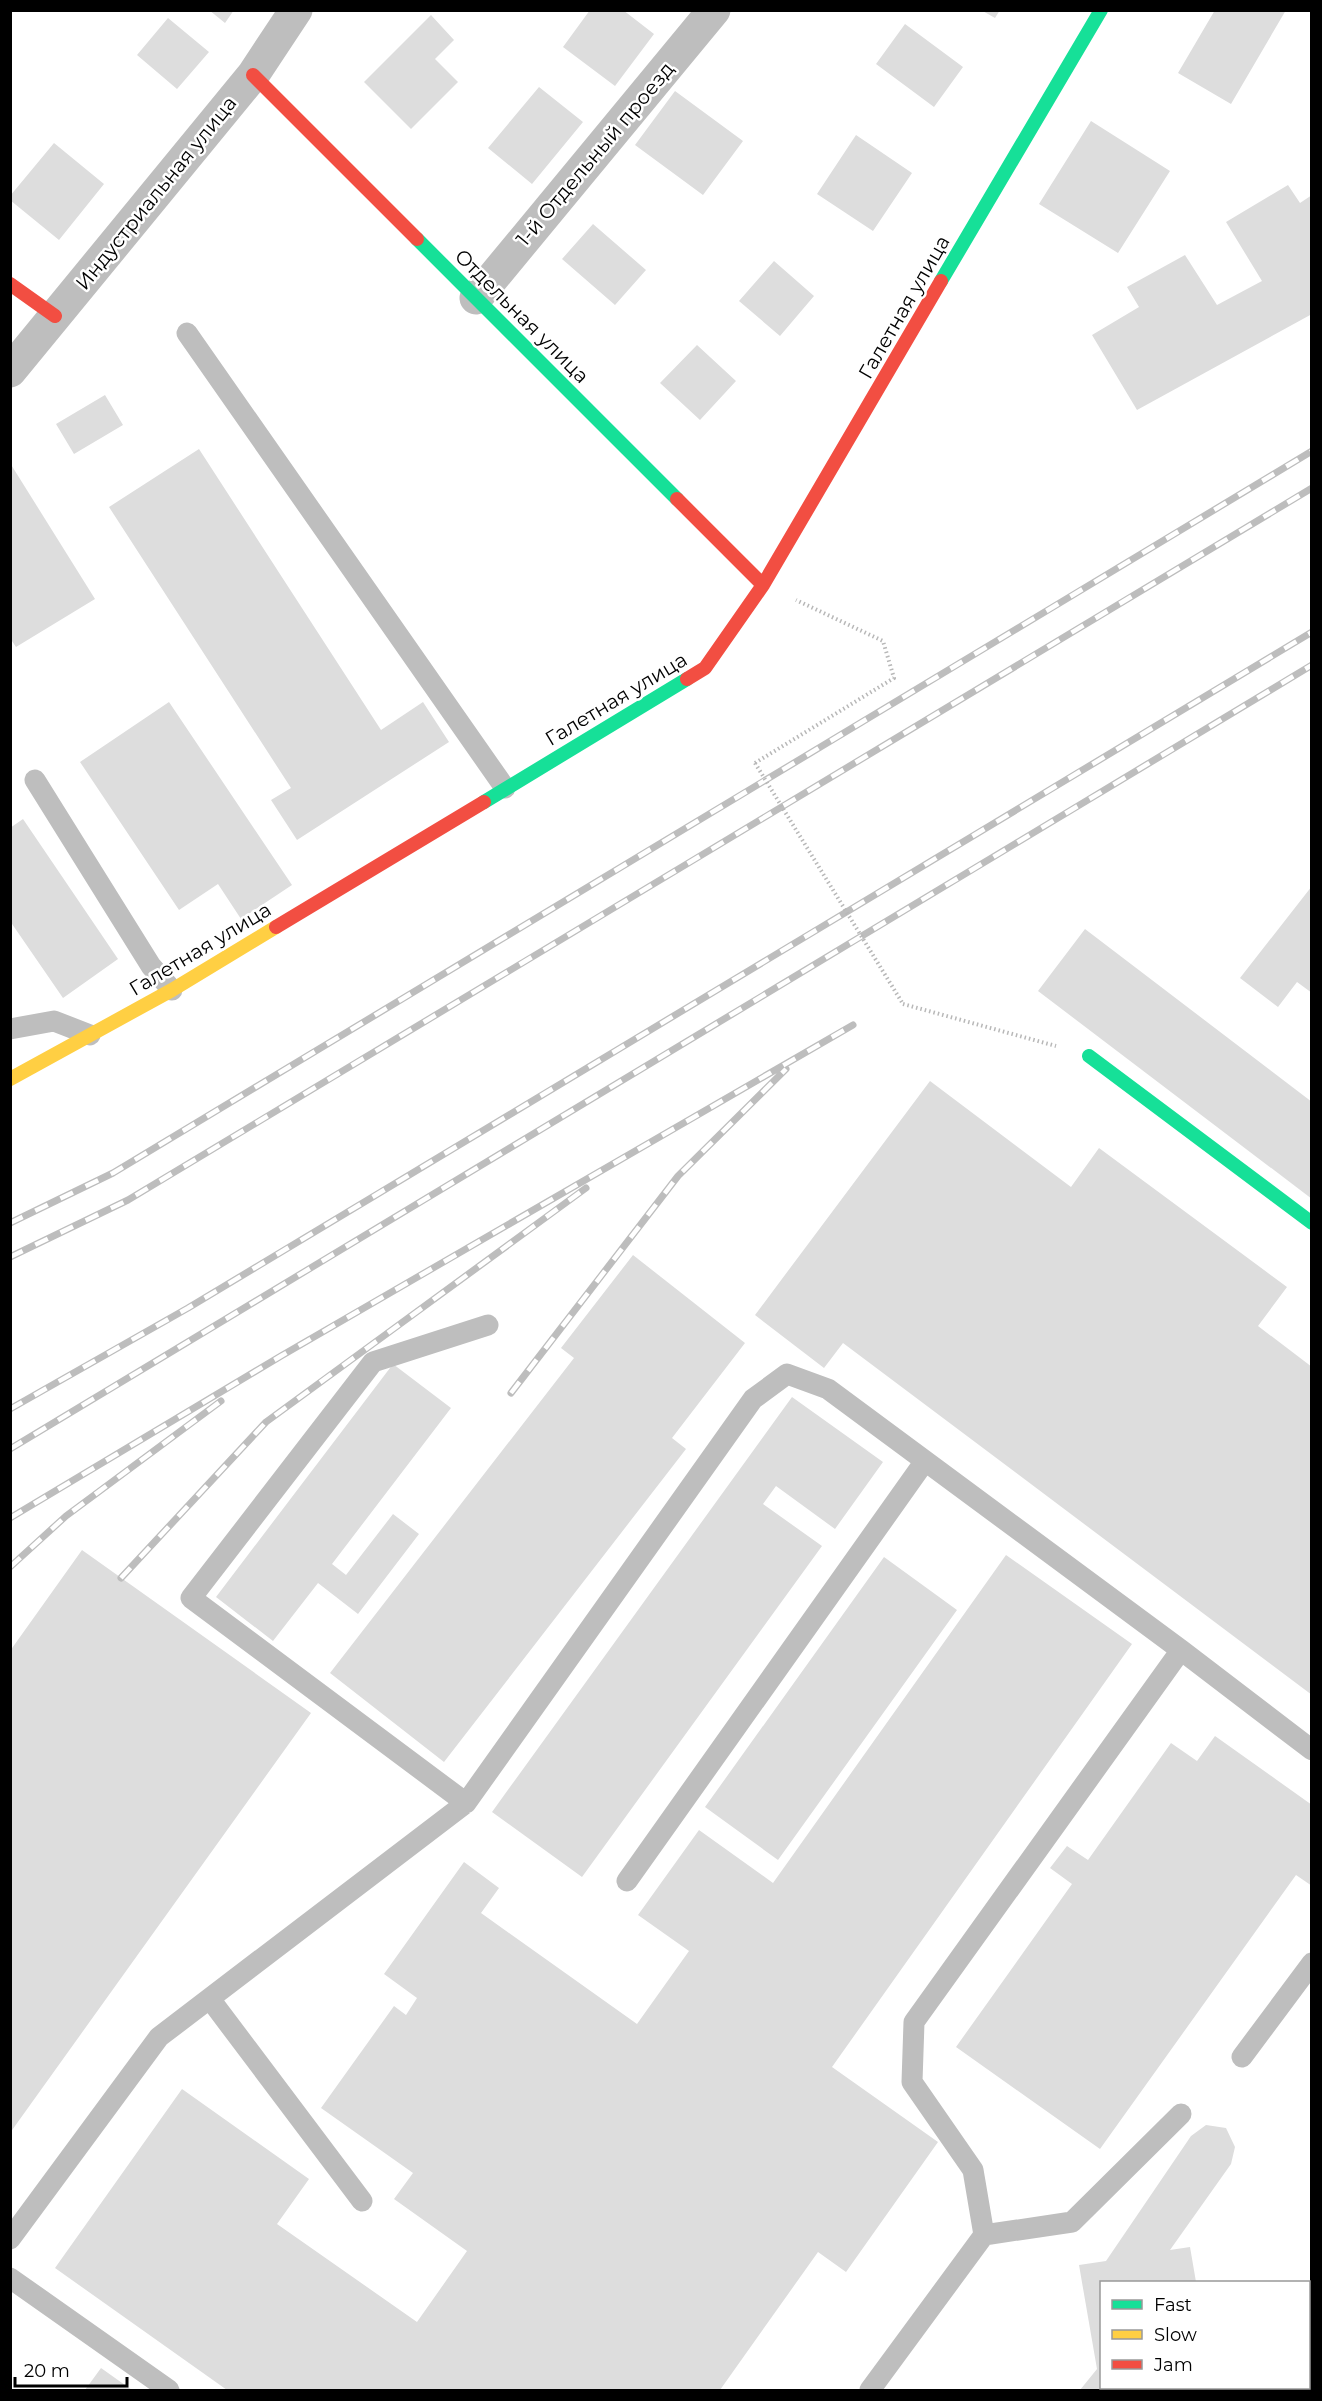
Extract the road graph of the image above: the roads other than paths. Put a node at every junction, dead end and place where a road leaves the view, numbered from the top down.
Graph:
1 (296, 10) edge
2 (714, 10) edge
3 (1101, 10) edge
4 (253, 75) junction
5 (10, 284) edge
6 (476, 298) junction
7 (55, 316) junction
8 (187, 333) dead end
9 (10, 371) edge
10 (763, 585) junction
11 (35, 780) dead end
12 (505, 788) junction
13 (172, 990) junction
14 (10, 1029) edge
15 (90, 1035) junction
16 (1089, 1056) road end
17 (10, 1079) edge
18 (1311, 1223) edge
19 (488, 1325) dead end
20 (925, 1461) junction
21 (1181, 1650) junction
22 (1311, 1750) edge
23 (465, 1803) junction
24 (627, 1881) dead end
25 (1311, 1963) edge
26 (210, 1998) junction
27 (1242, 2057) dead end
28 (1181, 2114) dead end
29 (362, 2201) dead end
30 (984, 2235) junction
31 (10, 2239) edge
32 (10, 2278) edge
33 (170, 2391) edge
34 (870, 2391) edge

1 - 4 street, Индустриальная улица
2 - 6 street, 1-й Отдельный проезд
3 - 10 street, Галетная улица
4 - 6 street, Отдельная улица
4 - 7 street, Индустриальная улица
5 - 7 street
6 - 10 street, Отдельная улица
7 - 9 street, Индустриальная улица
8 - 12 lane
10 - 12 street, Галетная улица
11 - 13 lane
12 - 13 street, Галетная улица
13 - 15 street, Галетная улица
14 - 15 lane
15 - 17 street, Галетная улица
16 - 18 street
19 - 23 lane
20 - 21 lane
20 - 23 lane
20 - 24 lane
21 - 22 lane
21 - 30 lane
23 - 26 lane
25 - 27 lane
26 - 29 lane
26 - 31 lane
28 - 30 lane
30 - 34 lane
32 - 33 lane

